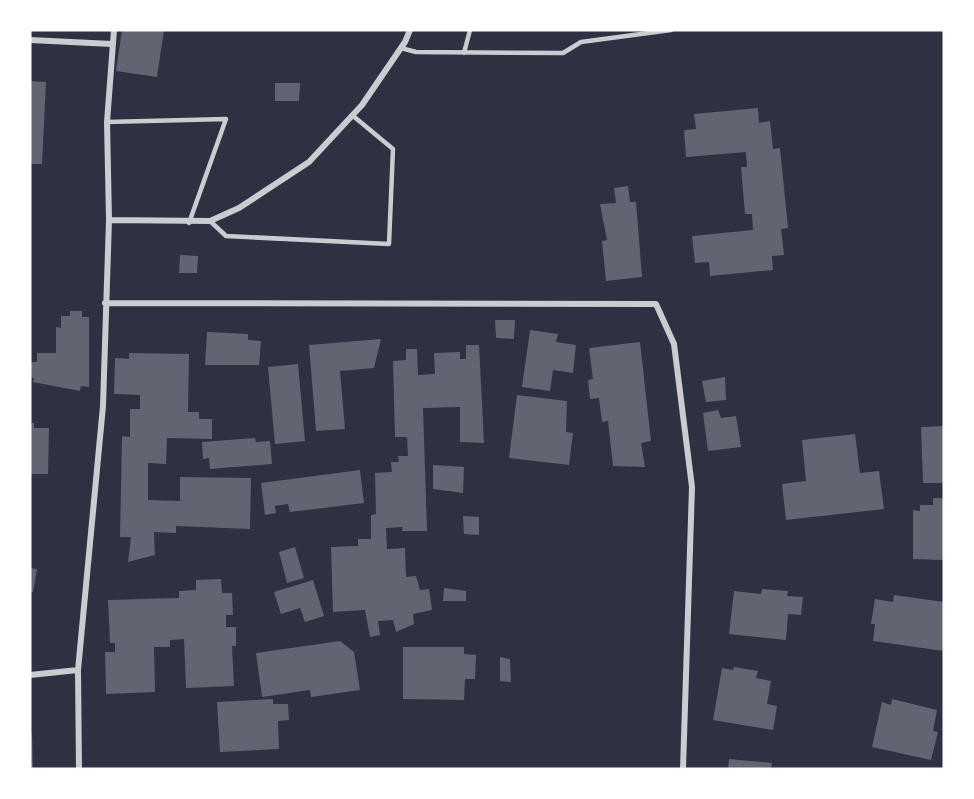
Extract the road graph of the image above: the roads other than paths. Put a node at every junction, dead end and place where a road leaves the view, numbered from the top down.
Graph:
1 (114, 30) edge
2 (410, 30) edge
3 (470, 30) edge
4 (671, 30) edge
5 (30, 40) edge
6 (112, 44) junction
7 (401, 48) junction
8 (464, 53) junction
9 (352, 115) junction
10 (107, 122) junction
11 (108, 220) junction
12 (210, 221) junction
13 (189, 223) junction
14 (105, 303) junction
15 (78, 670) junction
16 (30, 675) edge
17 (79, 769) edge
18 (683, 769) edge

1 - 6 street
2 - 7 street
3 - 8 lane
4 - 8 lane
5 - 6 street
6 - 10 street
7 - 8 lane
7 - 9 street
9 - 12 street
9 - 12 lane
10 - 11 street
10 - 13 lane
11 - 13 street
11 - 14 street
12 - 13 street
14 - 15 street
14 - 18 street
15 - 16 street
15 - 17 street

